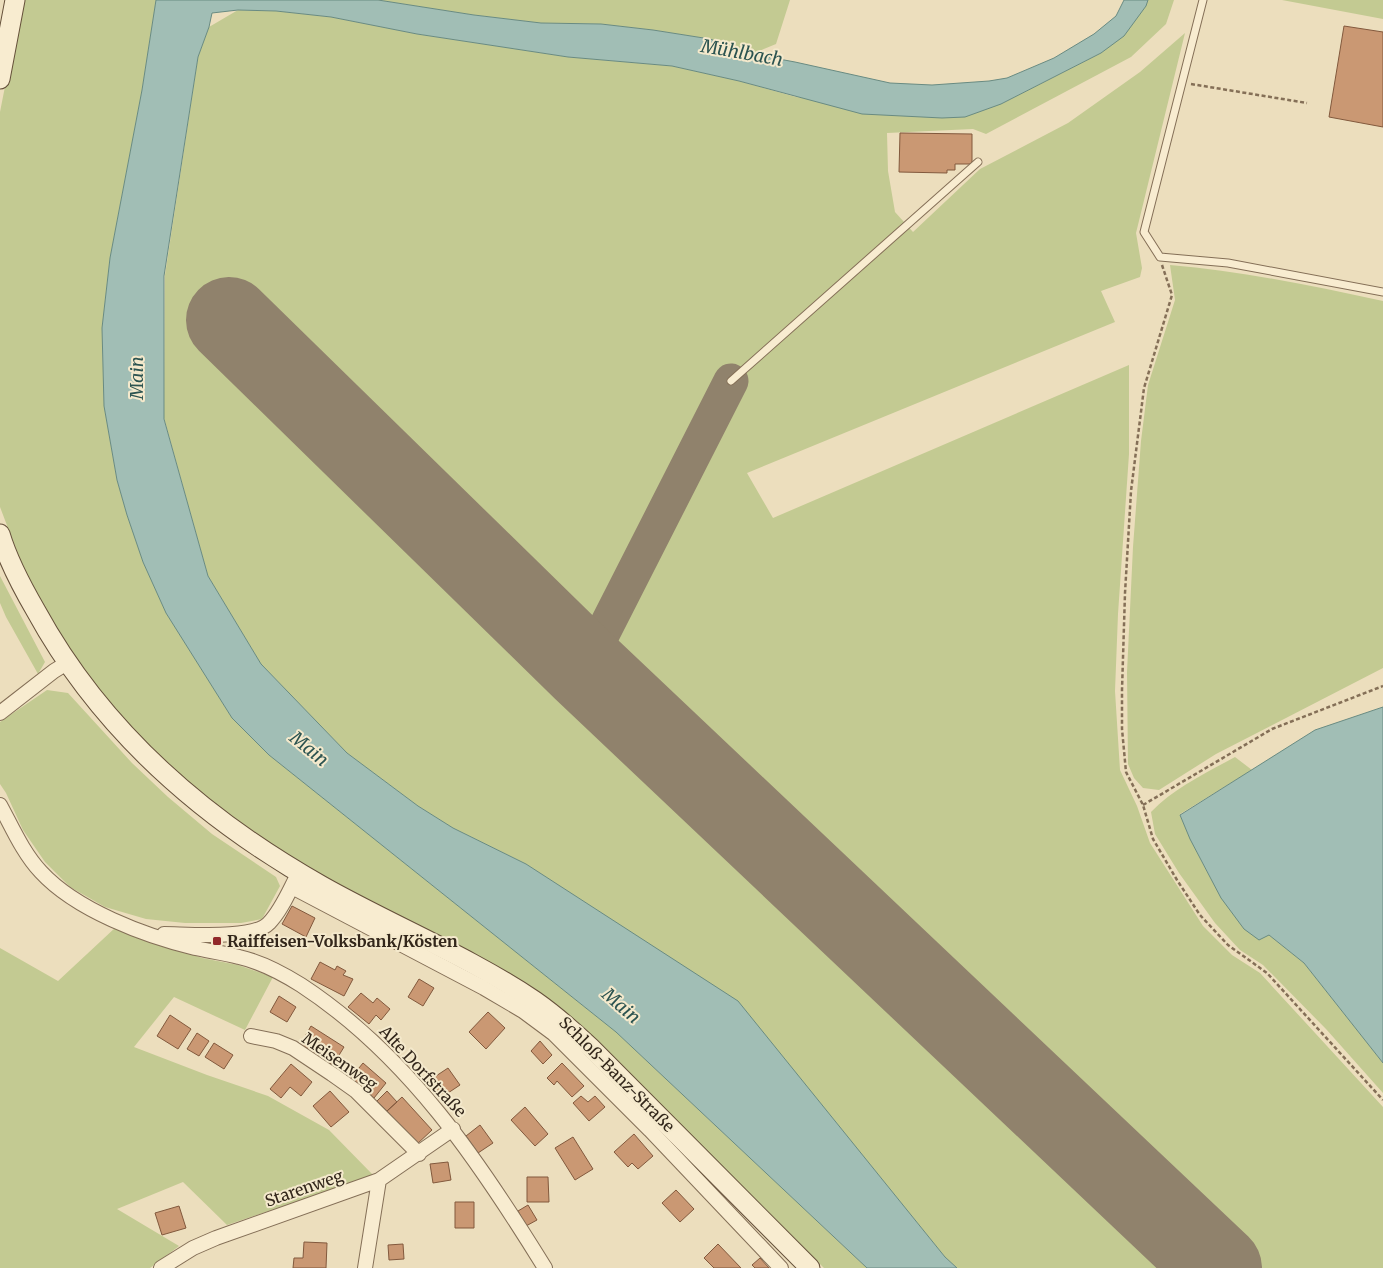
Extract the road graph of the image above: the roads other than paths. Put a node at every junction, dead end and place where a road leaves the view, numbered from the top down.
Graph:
1 (15, 0) edge
2 (1203, 0) edge
3 (0, 79) edge
4 (978, 162) dead end
5 (1383, 292) edge
6 (730, 381) dead end
7 (0, 534) edge
8 (67, 664) junction
9 (0, 712) edge
10 (0, 805) edge
11 (295, 880) junction
12 (149, 933) junction
13 (251, 1036) dead end
14 (453, 1129) junction
15 (419, 1154) junction
16 (379, 1180) junction
17 (161, 1268) edge
18 (365, 1268) edge
19 (545, 1268) edge
20 (781, 1268) edge
21 (810, 1268) edge

1 - 3 street
2 - 5 lane
4 - 6 lane
7 - 8 street
8 - 9 street
8 - 11 street
10 - 12 street, Alte Dorfstraße
11 - 12 street
11 - 20 street, Schloß-Banz-Straße
11 - 21 street
12 - 14 street, Alte Dorfstraße
13 - 15 street, Meisenweg
14 - 15 street, Starenweg
14 - 19 street, Alte Dorfstraße
15 - 16 street, Starenweg
16 - 17 street, Starenweg
16 - 18 street

